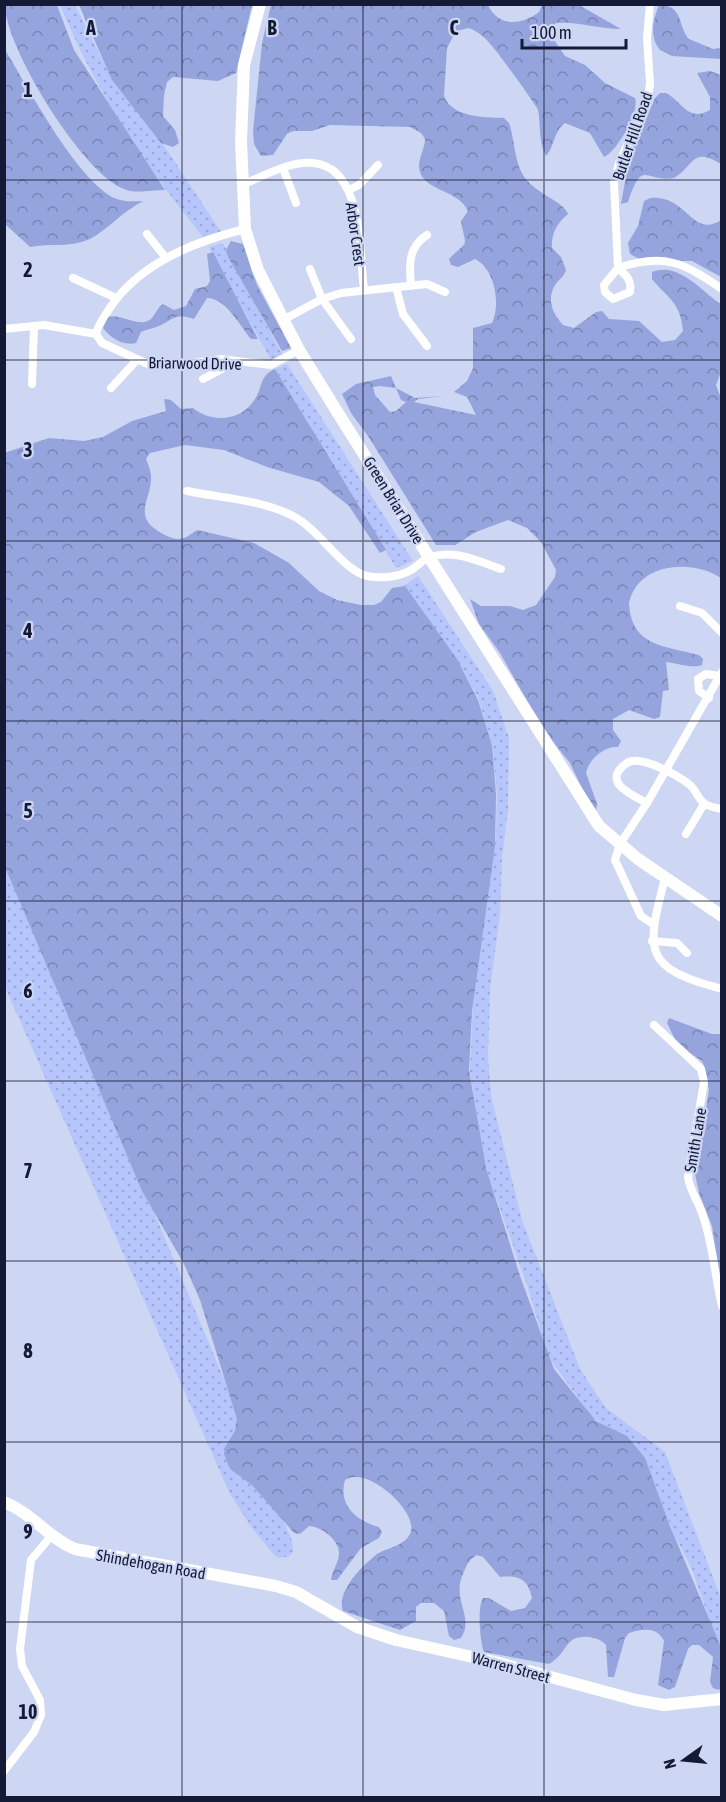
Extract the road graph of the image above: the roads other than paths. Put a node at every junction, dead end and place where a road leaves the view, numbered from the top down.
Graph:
1 (260, 4) edge
2 (650, 4) edge
3 (378, 165) dead end
4 (283, 168) junction
5 (242, 185) junction
6 (349, 190) junction
7 (296, 203) dead end
8 (245, 229) junction
9 (147, 234) dead end
10 (427, 234) dead end
11 (166, 258) junction
12 (310, 269) dead end
13 (74, 278) dead end
14 (411, 286) junction
15 (396, 287) junction
16 (722, 289) edge
17 (364, 290) junction
18 (446, 292) dead end
19 (116, 298) junction
20 (322, 299) junction
21 (283, 320) junction
22 (34, 326) junction
23 (4, 328) edge
24 (96, 334) junction
25 (351, 339) dead end
26 (427, 345) dead end
27 (300, 350) junction
28 (136, 361) junction
29 (238, 361) junction
30 (203, 379) dead end
31 (32, 384) dead end
32 (111, 388) dead end
33 (187, 491) dead end
34 (429, 557) junction
35 (501, 569) dead end
36 (680, 606) dead end
37 (722, 633) edge
38 (721, 674) edge
39 (709, 698) junction
40 (665, 770) junction
41 (647, 803) junction
42 (704, 804) junction
43 (722, 809) edge
44 (686, 834) dead end
45 (620, 844) junction
46 (665, 878) junction
47 (722, 916) edge
48 (653, 924) junction
49 (652, 941) junction
50 (687, 953) dead end
51 (722, 989) edge
52 (654, 1025) dead end
53 (722, 1306) edge
54 (4, 1502) edge
55 (51, 1536) junction
56 (309, 1599) joint
57 (722, 1699) edge
58 (4, 1772) edge

1 - 5 street, Green Briar Drive
2 - 16 street, Butler Hill Road
3 - 6 street
4 - 5 street, Arbor Crest
4 - 6 street, Arbor Crest
4 - 7 street
5 - 8 street, Green Briar Drive
6 - 17 street, Arbor Crest
8 - 11 street
8 - 21 street, Green Briar Drive
9 - 11 street
10 - 14 street
11 - 19 street
12 - 20 street
13 - 19 street
14 - 15 street, Arbor Crest
14 - 18 street, Arbor Crest
15 - 17 street, Arbor Crest
15 - 26 street
17 - 20 street, Arbor Crest
19 - 24 street
20 - 21 street, Arbor Crest
20 - 25 street
21 - 27 street, Green Briar Drive
22 - 23 street, Briarwood Drive
22 - 24 street, Briarwood Drive
22 - 31 street
24 - 28 street, Briarwood Drive
27 - 29 street, Briarwood Drive
27 - 34 street, Green Briar Drive
28 - 29 street, Briarwood Drive
28 - 32 street
29 - 30 street
33 - 34 street
34 - 35 street
34 - 45 street, Green Briar Drive
36 - 37 street
38 - 39 street
38 - 39 street
39 - 40 street
40 - 41 street
40 - 41 street
40 - 42 street
41 - 45 street
42 - 43 street
42 - 44 street
45 - 46 street, Green Briar Drive
45 - 48 street
46 - 47 street, Green Briar Drive
46 - 48 street
48 - 49 street
49 - 50 street
49 - 51 street
52 - 53 street, Smith Lane
54 - 55 street, Shindehogan Road
55 - 56 street, Shindehogan Road
55 - 58 street
56 - 57 street, Warren Street

